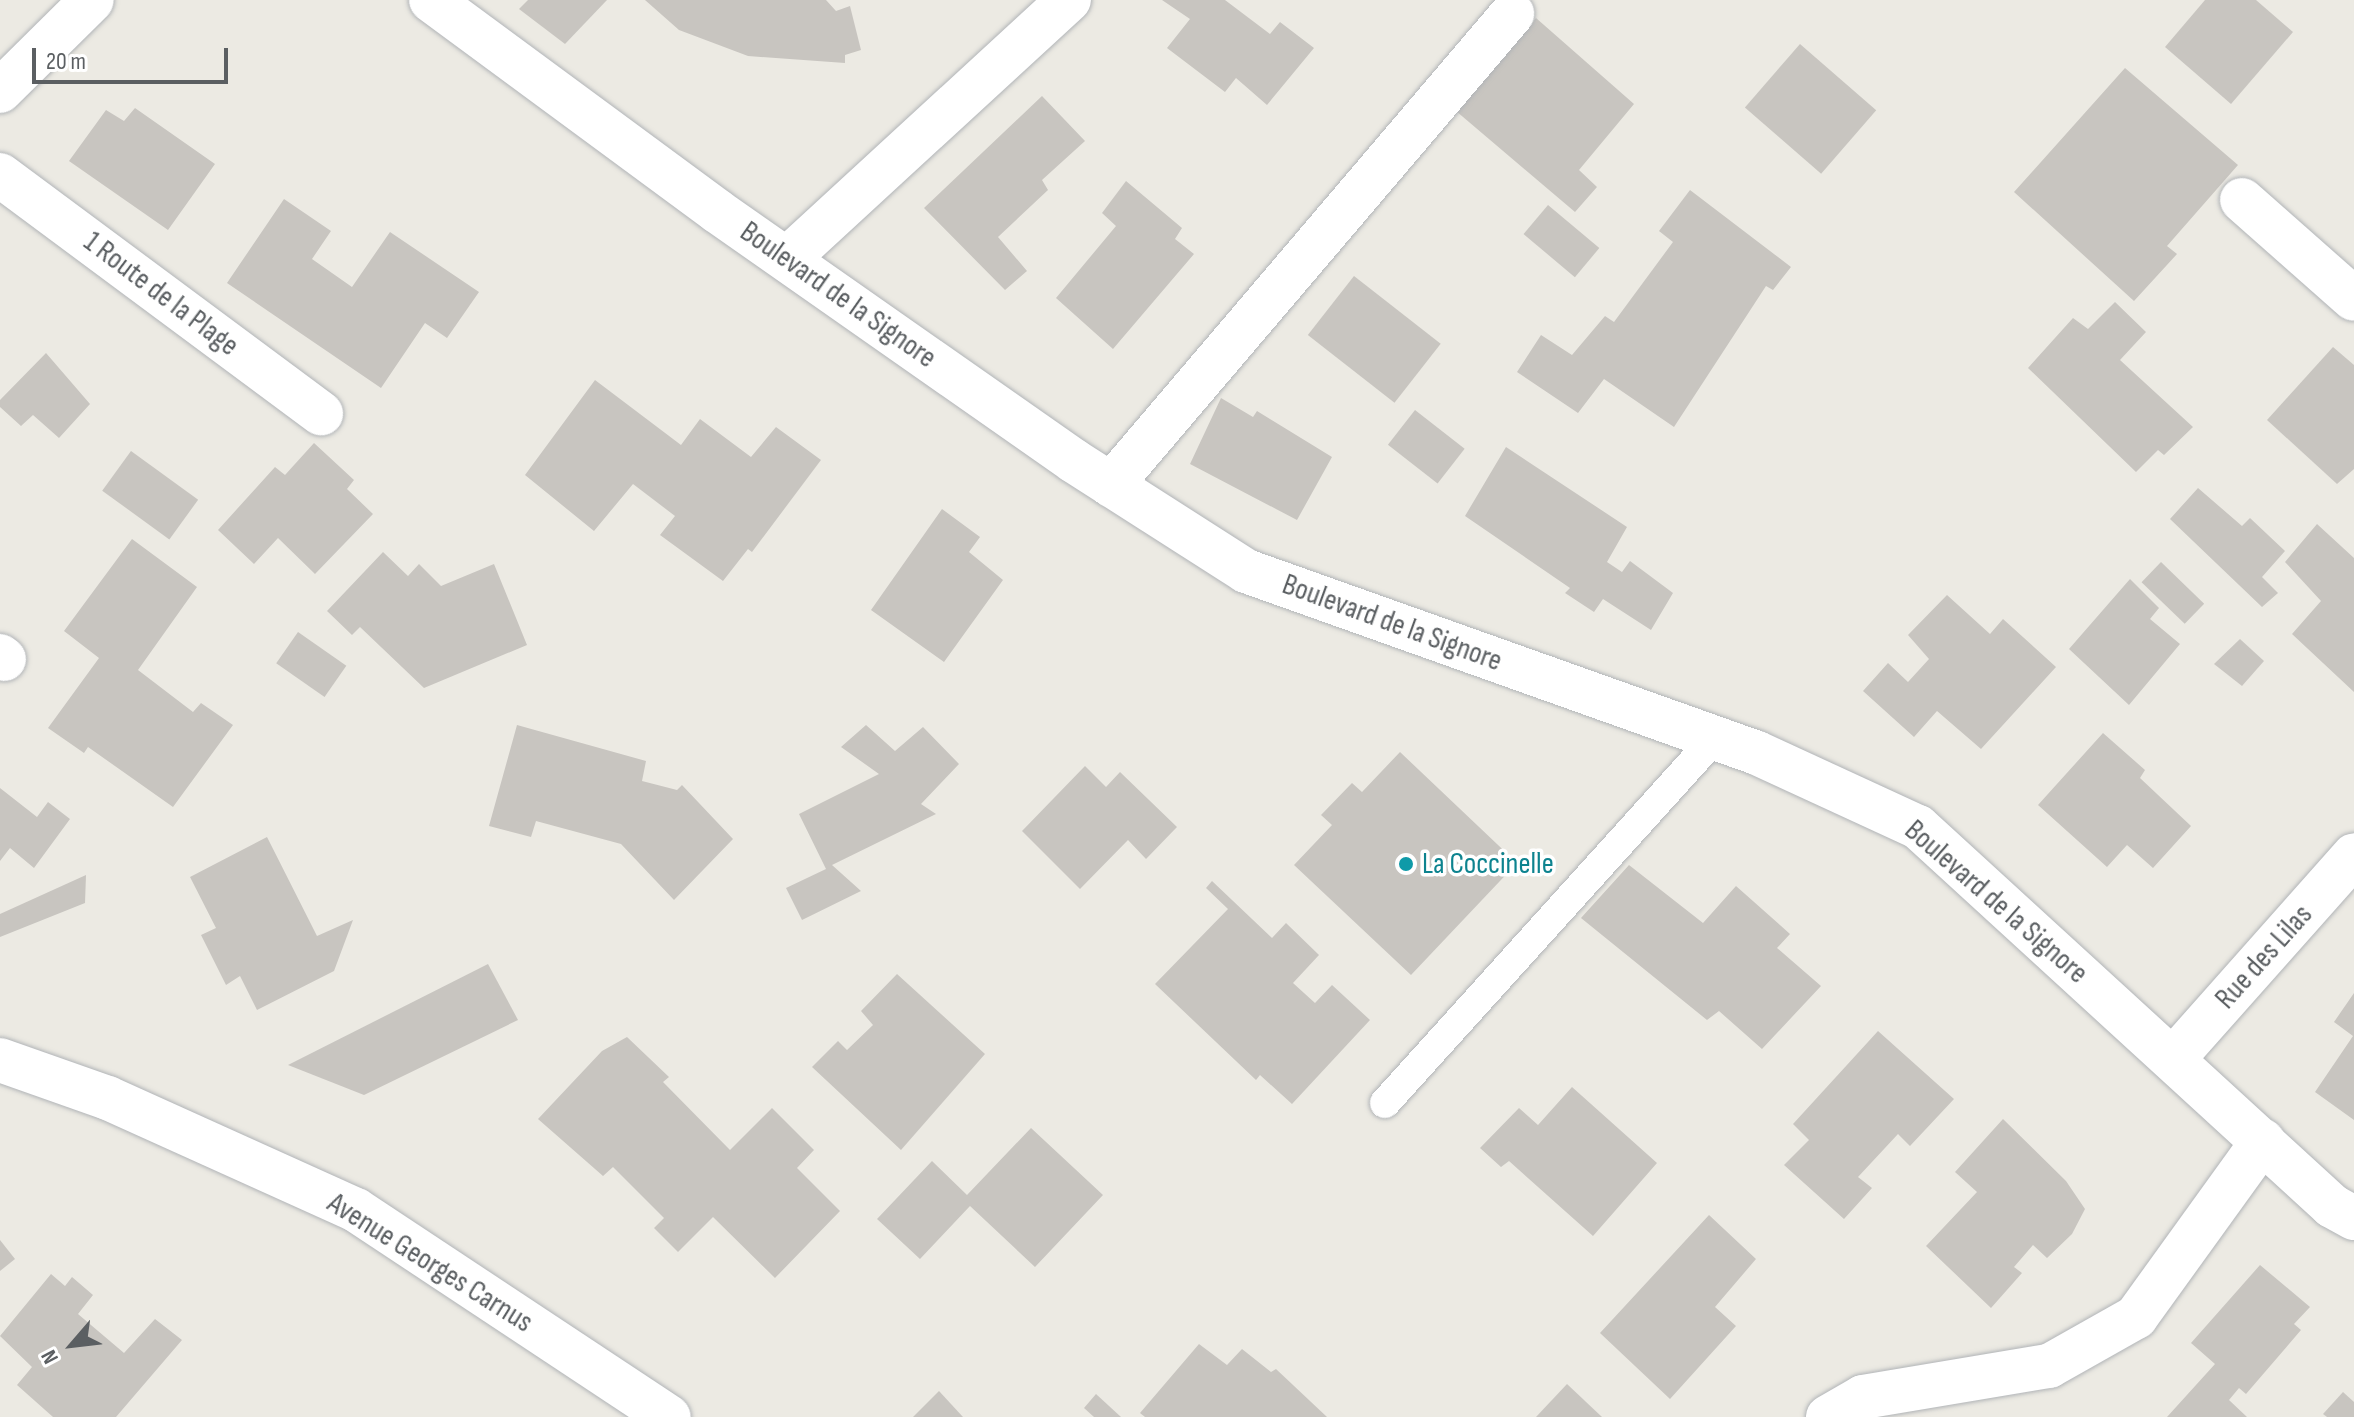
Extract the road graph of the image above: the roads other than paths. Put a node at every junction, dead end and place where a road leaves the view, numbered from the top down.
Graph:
1 (92, 0) edge
2 (431, 0) edge
3 (1069, 0) edge
4 (1512, 14) dead end
5 (0, 91) edge
6 (0, 175) edge
7 (2242, 200) dead end
8 (787, 259) junction
9 (2354, 299) edge
10 (321, 413) dead end
11 (1111, 485) junction
12 (1715, 738) junction
13 (2354, 855) edge
14 (2174, 1058) junction
15 (0, 1060) edge
16 (1385, 1103) dead end
17 (2263, 1141) junction
18 (2354, 1218) edge
19 (669, 1417) edge
20 (1828, 1417) edge

1 - 5 street
2 - 8 street, Boulevard de la Signore
3 - 8 street
4 - 11 street
6 - 10 street, 1 Route de la Plage
7 - 9 street
8 - 11 street, Boulevard de la Signore
11 - 12 street, Boulevard de la Signore
12 - 14 street, Boulevard de la Signore
12 - 16 lane
13 - 14 street, Rue des Lilas
14 - 17 street, Boulevard de la Signore
15 - 19 street, Avenue Georges Carnus
17 - 18 street, Boulevard de la Signore
17 - 20 street

